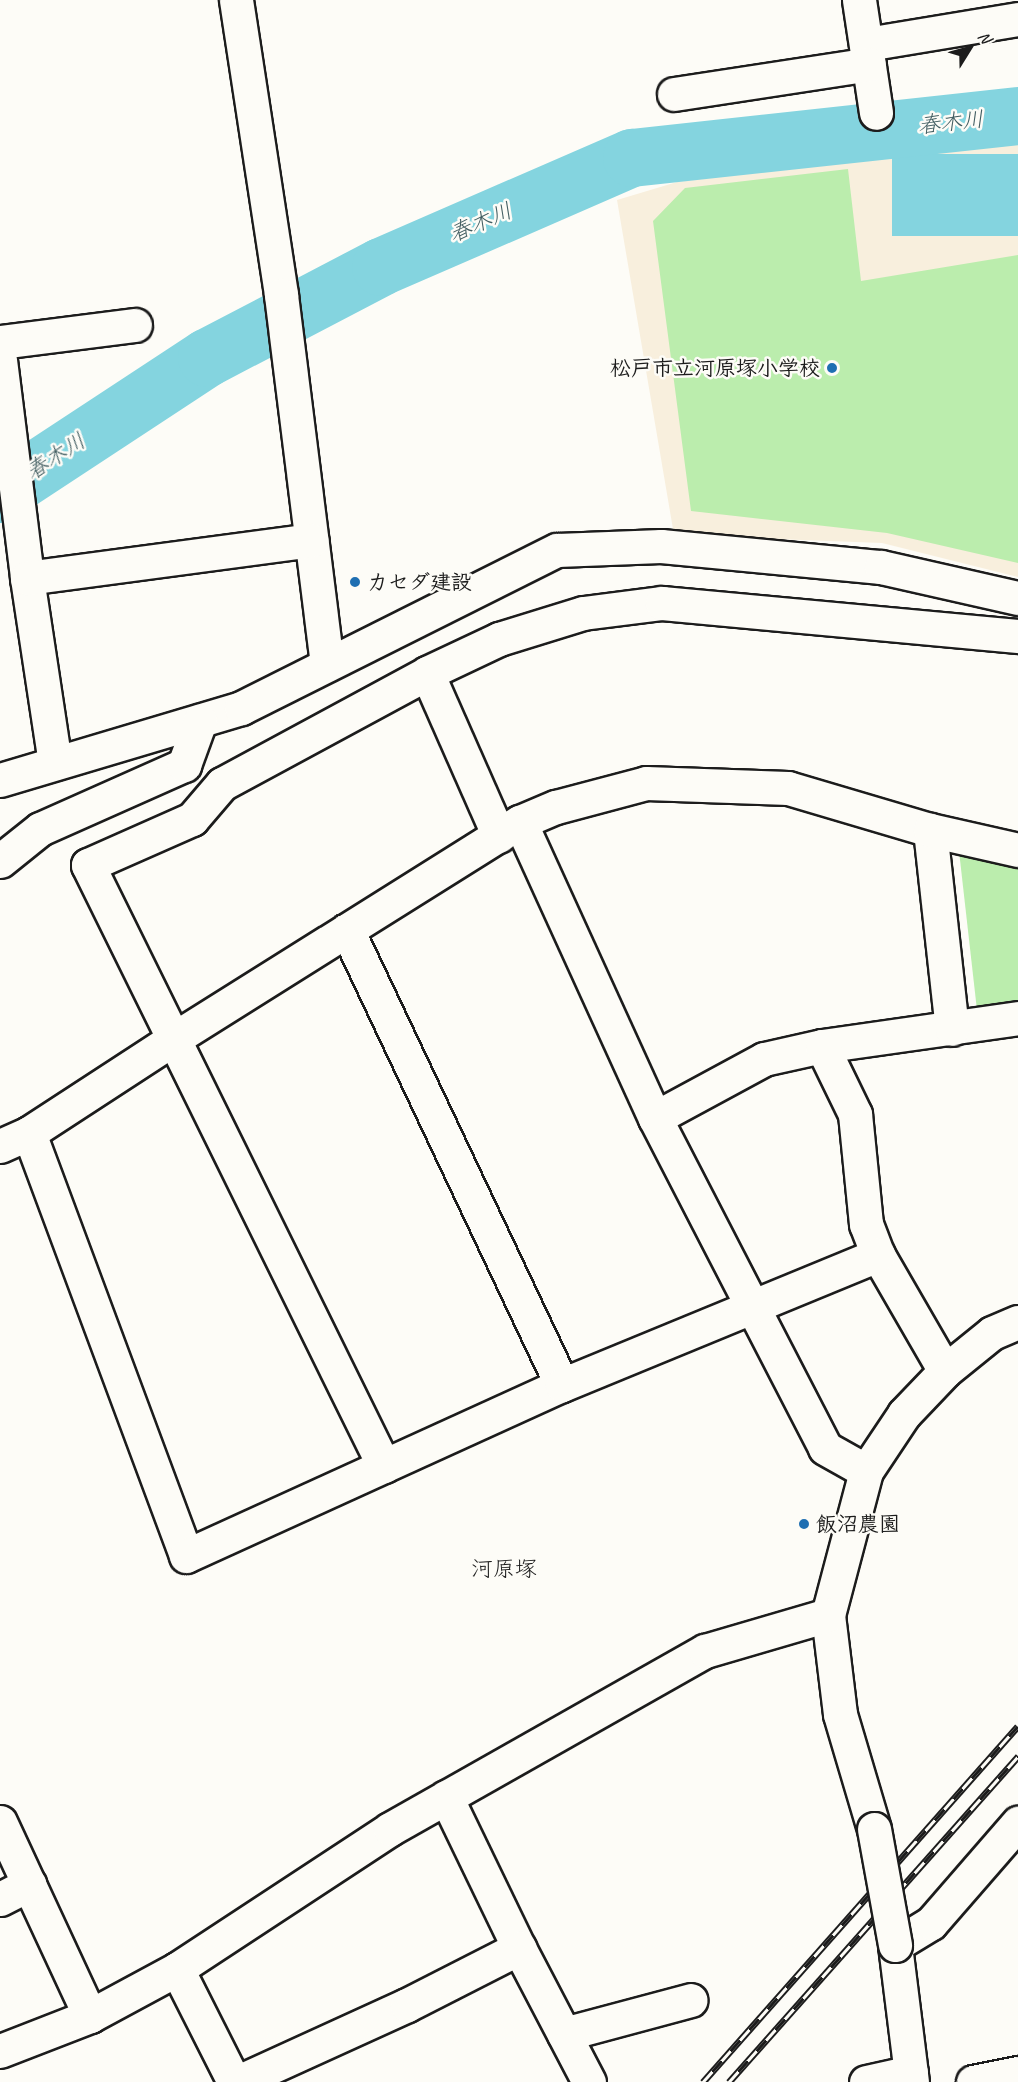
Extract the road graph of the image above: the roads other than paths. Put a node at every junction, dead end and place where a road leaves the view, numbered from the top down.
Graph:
1 (236, 0) edge
2 (859, 0) edge
3 (1018, 19) edge
4 (868, 54) junction
5 (674, 94) dead end
6 (876, 113) dead end
7 (135, 325) dead end
8 (0, 342) edge
9 (0, 360) edge
10 (311, 540) junction
11 (27, 578) junction
12 (1018, 598) edge
13 (1018, 636) edge
14 (327, 664) junction
15 (427, 673) junction
16 (200, 721) junction
17 (55, 763) junction
18 (0, 780) edge
19 (510, 829) junction
20 (930, 830) junction
21 (1018, 850) edge
22 (0, 861) edge
23 (347, 930) junction
24 (1018, 1018) edge
25 (952, 1029) junction
26 (175, 1038) junction
27 (822, 1046) junction
28 (655, 1118) junction
29 (14, 1139) edge
30 (878, 1255) junction
31 (752, 1306) junction
32 (1018, 1322) edge
33 (945, 1371) junction
34 (562, 1385) junction
35 (384, 1466) junction
36 (866, 1471) junction
37 (828, 1615) junction
38 (446, 1797) junction
39 (0, 1822) edge
40 (1018, 1823) edge
41 (29, 1884) junction
42 (0, 1899) edge
43 (895, 1945) junction
44 (519, 1948) junction
45 (177, 1969) junction
46 (691, 2000) dead end
47 (90, 2016) junction
48 (564, 2034) junction
49 (0, 2051) edge
50 (1018, 2073) edge
51 (911, 2077) edge
52 (236, 2082) edge
53 (589, 2082) edge
54 (866, 2082) edge
55 (973, 2082) edge

1 - 10 street
2 - 4 street
3 - 4 street
4 - 5 street
4 - 6 street
7 - 8 street
9 - 11 street
10 - 11 street
10 - 14 street
11 - 17 street
12 - 14 street
13 - 15 street
14 - 16 street
15 - 19 street
15 - 26 street
16 - 17 street
16 - 22 street
17 - 18 street
19 - 20 street
19 - 23 street
19 - 28 street
20 - 21 street
20 - 25 street
23 - 26 street
23 - 34 street
24 - 25 street
25 - 27 street
26 - 29 street
26 - 35 street
27 - 28 street
27 - 30 street
28 - 31 street
29 - 35 street
30 - 31 street
30 - 33 street
31 - 34 street
31 - 36 street
32 - 33 street
33 - 36 street
34 - 35 street
36 - 37 street
37 - 38 street
37 - 43 street, bridge
38 - 44 street
38 - 45 street
39 - 41 street
40 - 43 street
41 - 42 street
41 - 47 street
43 - 51 street
44 - 48 street
44 - 52 street
45 - 47 street
45 - 52 street
46 - 48 street
47 - 49 street
48 - 53 street
50 - 55 street
51 - 54 street

